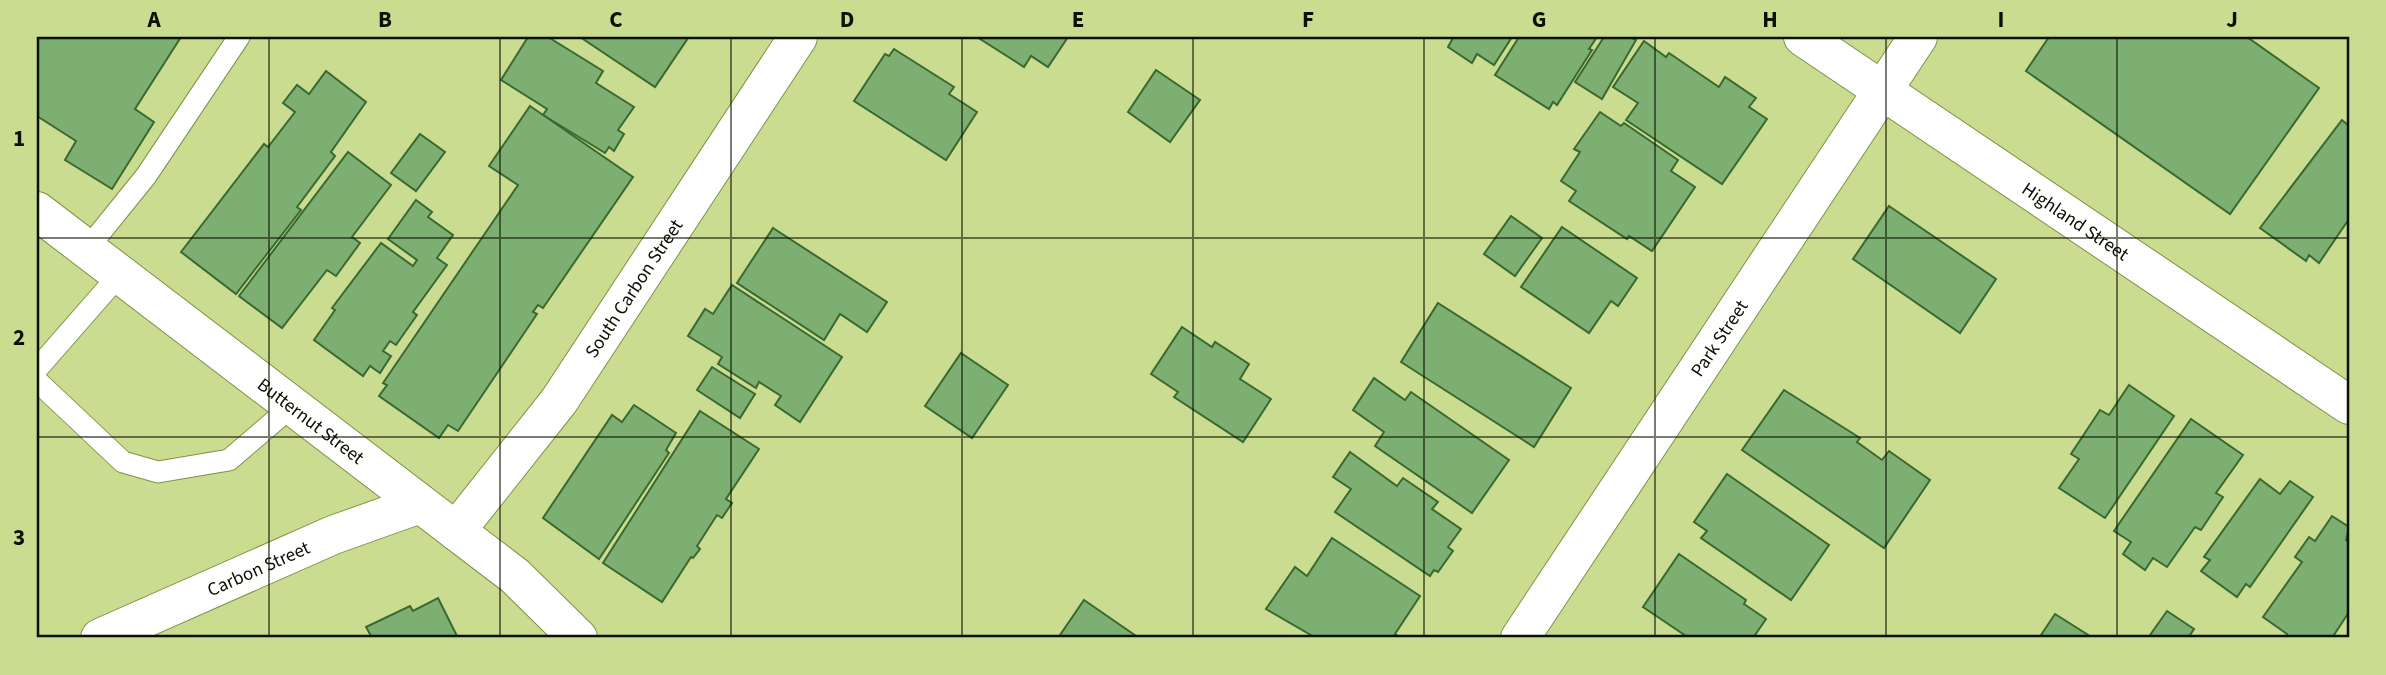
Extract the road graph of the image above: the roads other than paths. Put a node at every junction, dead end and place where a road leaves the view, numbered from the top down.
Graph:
1 (240, 37) edge
2 (798, 37) edge
3 (1804, 37) edge
4 (1918, 37) edge
5 (1882, 91) junction
6 (37, 211) edge
7 (86, 249) junction
8 (120, 274) junction
9 (37, 369) edge
10 (37, 381) edge
11 (2349, 405) edge
12 (292, 406) junction
13 (420, 504) junction
14 (456, 531) junction
15 (100, 638) edge
16 (578, 638) edge
17 (1520, 638) edge

1 - 7 lane
2 - 14 street, South Carbon Street
3 - 5 street, Highland Street
4 - 5 street, Park Street
5 - 11 street, Highland Street
5 - 17 street, Park Street
6 - 7 street, Butternut Street
7 - 8 street, Butternut Street
8 - 9 lane
8 - 12 street, Butternut Street
10 - 12 lane
12 - 13 street, Butternut Street
13 - 14 street, Butternut Street
13 - 15 street, Carbon Street
14 - 16 street, Butternut Street

